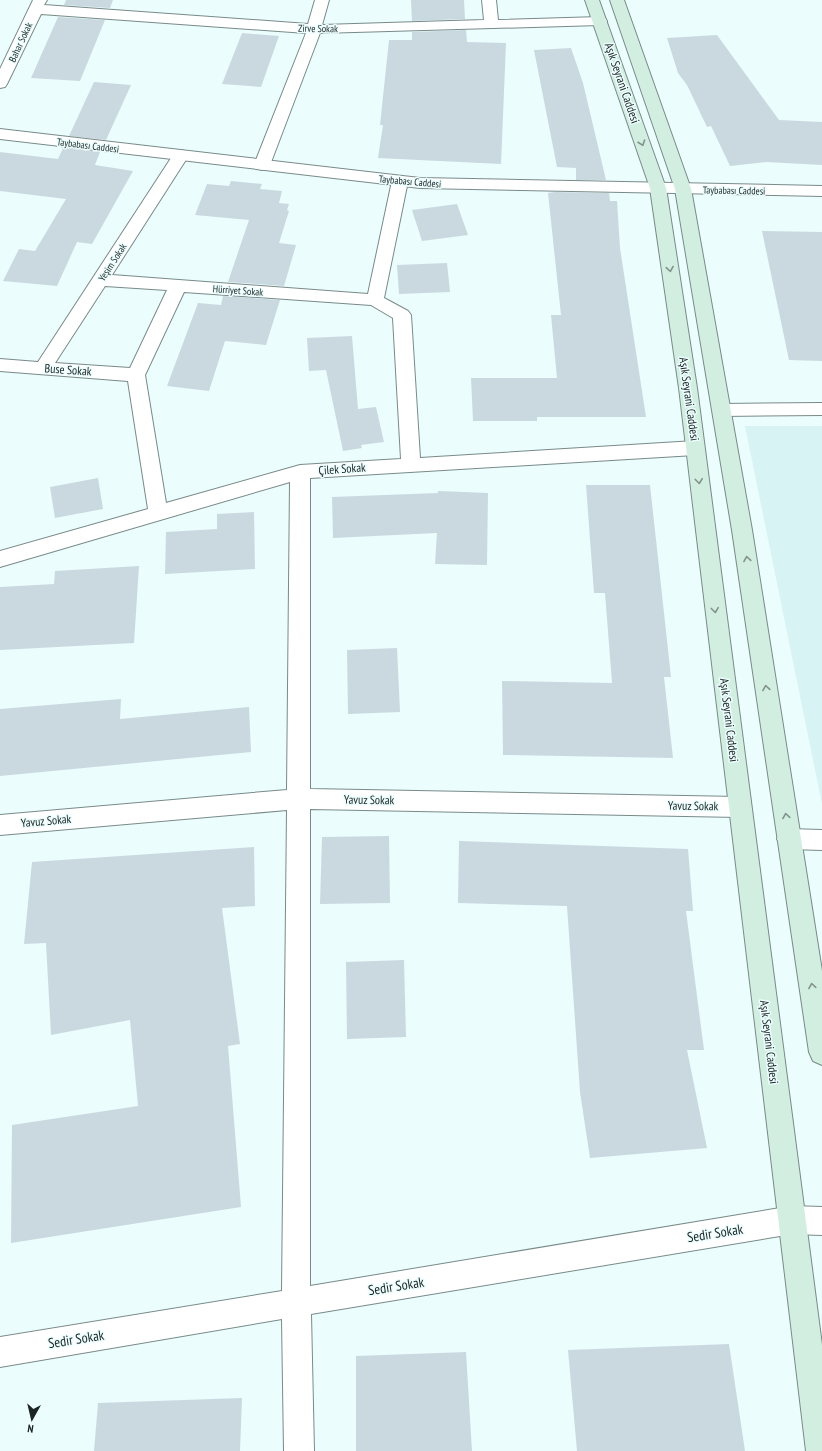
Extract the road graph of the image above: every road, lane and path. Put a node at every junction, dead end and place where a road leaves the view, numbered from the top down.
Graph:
1 (322, 0) edge
2 (489, 0) edge
3 (592, 0) edge
4 (617, 0) edge
5 (38, 4) edge
6 (600, 21) junction
7 (492, 24) junction
8 (314, 29) junction
9 (2, 77) edge
10 (0, 134) edge
11 (181, 156) junction
12 (262, 165) junction
13 (400, 181) junction
14 (658, 188) junction
15 (683, 189) junction
16 (822, 191) edge
17 (100, 280) junction
18 (178, 286) junction
19 (375, 300) junction
20 (0, 365) edge
21 (43, 368) junction
22 (136, 375) junction
23 (822, 409) edge
24 (722, 410) junction
25 (695, 448) junction
26 (411, 464) junction
27 (300, 472) junction
28 (158, 513) junction
29 (0, 559) edge
30 (299, 799) junction
31 (739, 807) junction
32 (0, 825) edge
33 (789, 839) junction
34 (822, 840) edge
35 (822, 1052) edge
36 (792, 1220) junction
37 (822, 1221) edge
38 (296, 1303) junction
39 (0, 1352) edge
40 (299, 1451) edge
41 (821, 1451) edge

1 - 8 street
2 - 7 street
3 - 6 main road, Aşık Seyrani Caddesi
4 - 15 main road
5 - 8 street, Zirve Sokak
5 - 9 street, Bahar Sokak
6 - 7 street, Zirve Sokak
6 -> 14 main road, Aşık Seyrani Caddesi
7 - 8 street, Zirve Sokak
8 - 12 street
10 - 11 street, Taybabası Caddesi
11 - 12 street, Taybabası Caddesi
11 - 17 street, Yeşim Sokak
12 - 13 street, Taybabası Caddesi
13 - 14 street, Taybabası Caddesi
13 - 19 street
14 - 15 street, Taybabası Caddesi
14 -> 25 main road, Aşık Seyrani Caddesi
15 - 16 street, Taybabası Caddesi
15 - 24 main road
17 - 18 street, Hürriyet Sokak
17 - 21 street, Yeşim Sokak
18 - 19 street, Hürriyet Sokak
18 - 22 street
19 - 26 street
20 - 21 street, Buse Sokak
21 - 22 street, Buse Sokak
22 - 28 street
23 - 24 street
33 -> 24 main road
25 - 26 street, Çilek Sokak
25 -> 31 main road, Aşık Seyrani Caddesi
26 - 27 street, Çilek Sokak
27 - 28 street, Çilek Sokak
27 - 30 street
28 - 29 street, Çilek Sokak
30 - 31 street, Yavuz Sokak
30 - 32 street, Yavuz Sokak
30 - 38 street
31 - 36 main road, Aşık Seyrani Caddesi
33 - 34 street
35 -> 33 main road
36 - 37 street, Sedir Sokak
36 - 38 street, Sedir Sokak
36 - 41 main road, Aşık Seyrani Caddesi
38 - 39 street, Sedir Sokak
38 - 40 street

